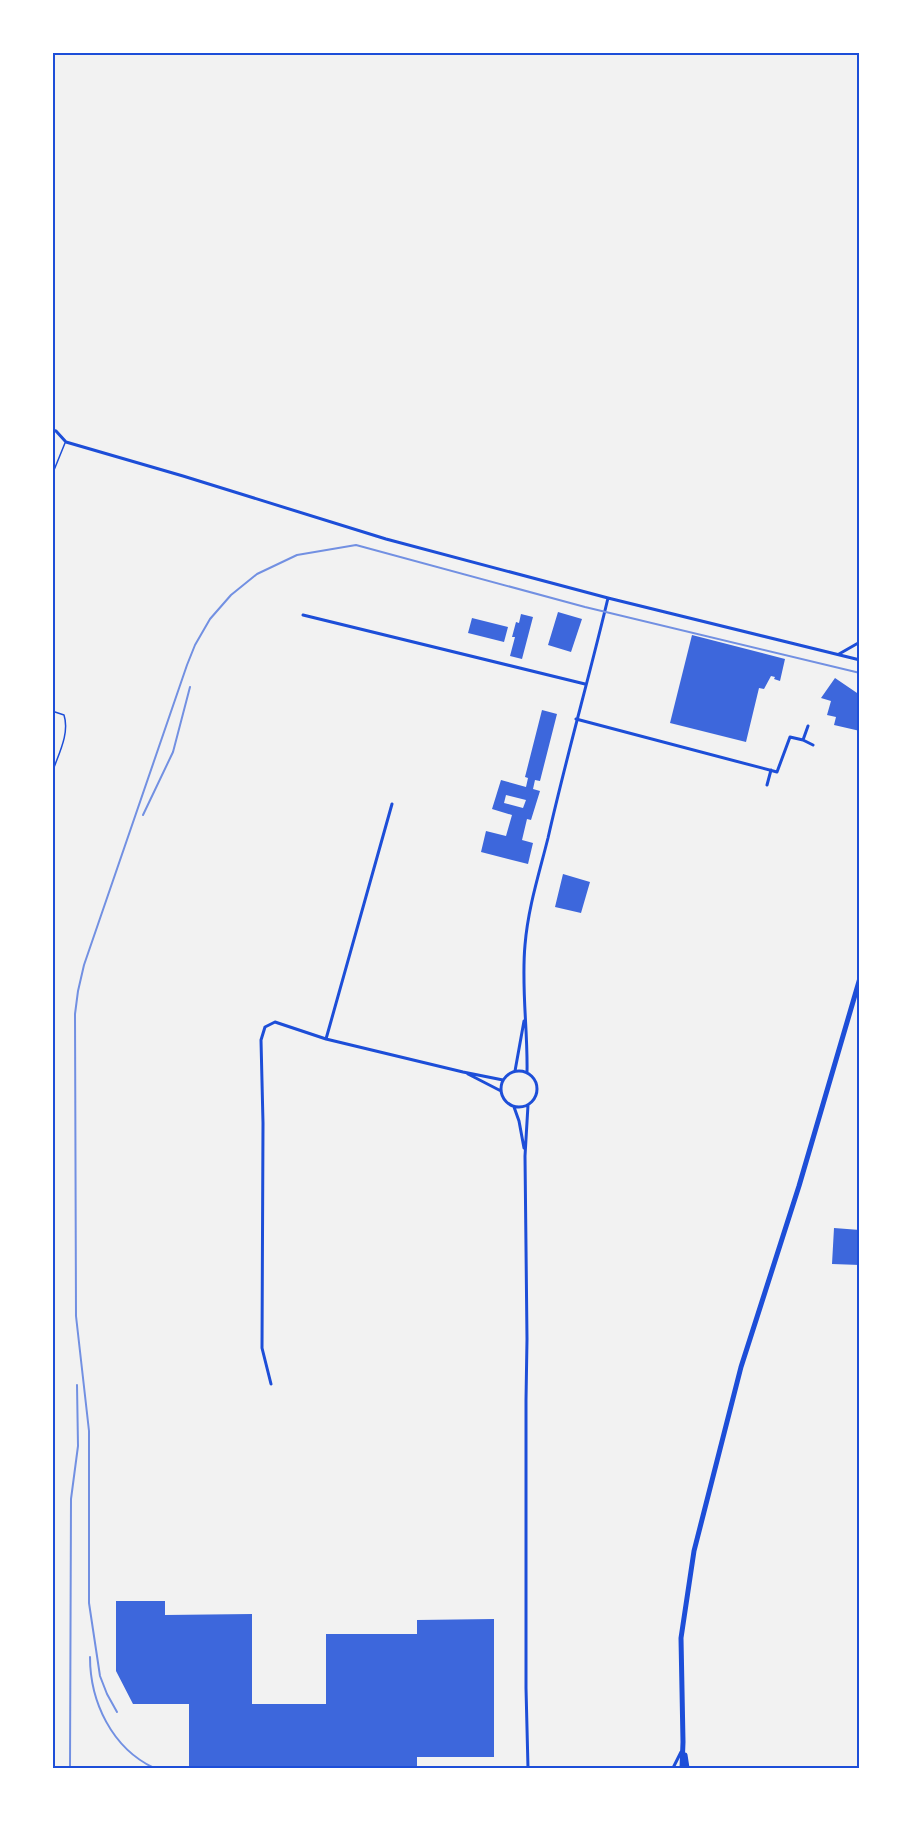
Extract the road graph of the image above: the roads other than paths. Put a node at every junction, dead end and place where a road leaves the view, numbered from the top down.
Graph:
1 (52, 430) edge
2 (66, 442) junction
3 (52, 475) edge
4 (608, 598) junction
5 (303, 615) dead end
6 (860, 642) edge
7 (837, 654) junction
8 (860, 660) edge
9 (585, 684) junction
10 (52, 711) edge
11 (576, 719) junction
12 (808, 726) dead end
13 (803, 740) junction
14 (813, 745) dead end
15 (771, 770) junction
16 (52, 773) edge
17 (767, 785) dead end
18 (392, 804) dead end
19 (860, 978) edge
20 (525, 1017) junction
21 (326, 1040) junction
22 (515, 1071) junction
23 (463, 1072) junction
24 (527, 1073) junction
25 (503, 1080) junction
26 (501, 1092) junction
27 (528, 1105) junction
28 (514, 1107) junction
29 (525, 1156) junction
30 (271, 1384) dead end
31 (683, 1742) junction
32 (528, 1768) edge
33 (673, 1768) edge
34 (682, 1768) edge
35 (687, 1768) edge

1 - 2 street
2 - 3 lane
2 - 4 street
4 - 7 street
4 - 9 street
5 - 9 street
6 - 7 street
7 - 8 street
9 - 11 street
10 - 16 lane
11 - 15 street
11 - 20 street
12 - 13 street
13 - 14 street
13 - 15 street
15 - 17 street
18 - 21 street
19 - 31 main road
20 - 22 street
20 - 24 street
21 - 23 street
21 - 30 street
22 - 24 street
22 - 25 street
23 - 25 street
23 - 26 street
24 - 27 street
25 - 26 street
26 - 28 street
27 - 28 street
27 - 29 street
28 - 29 street
29 - 32 street
31 - 33 street
31 - 34 main road
31 - 35 main road

